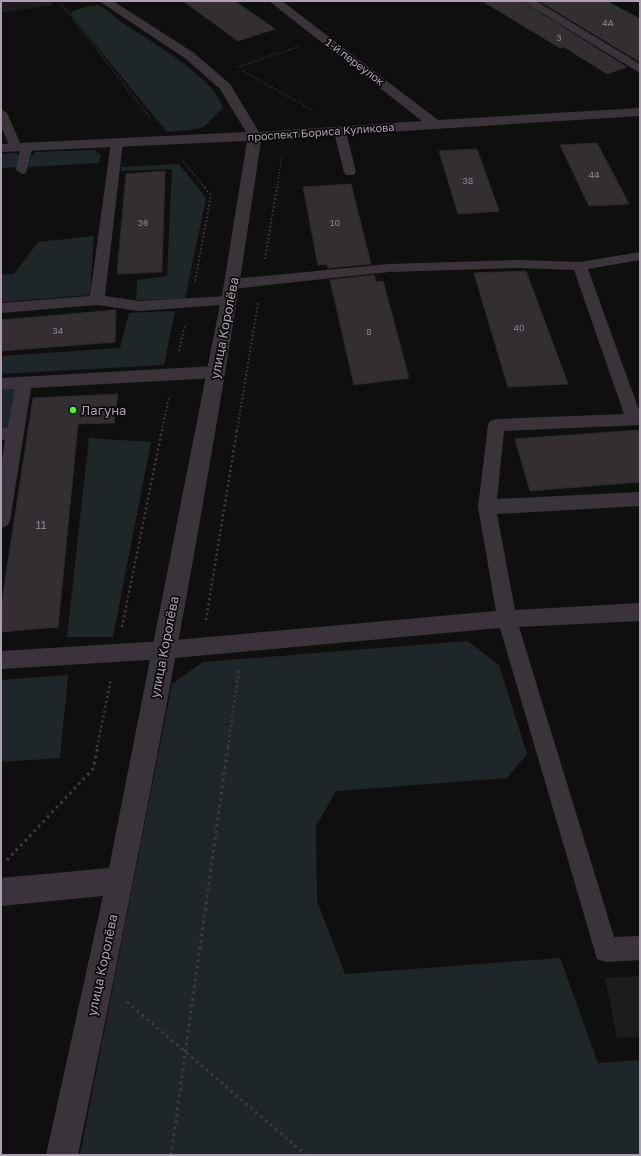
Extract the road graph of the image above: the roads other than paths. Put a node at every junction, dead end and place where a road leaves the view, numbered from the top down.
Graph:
1 (105, 1) edge
2 (275, 1) edge
3 (528, 1) edge
4 (640, 69) edge
5 (640, 112) edge
6 (1, 113) edge
7 (434, 124) junction
8 (340, 132) junction
9 (255, 136) junction
10 (117, 142) junction
11 (21, 146) junction
12 (1, 148) edge
13 (22, 170) dead end
14 (350, 172) dead end
15 (640, 256) edge
16 (580, 266) junction
17 (231, 292) junction
18 (97, 300) junction
19 (1, 308) edge
20 (216, 372) junction
21 (24, 383) junction
22 (1, 384) edge
23 (637, 419) edge
24 (8, 434) edge
25 (640, 499) edge
26 (488, 507) junction
27 (1, 521) edge
28 (640, 612) edge
29 (507, 619) junction
30 (164, 650) junction
31 (1, 660) edge
32 (120, 881) junction
33 (1, 892) edge
34 (640, 948) edge
35 (62, 1155) edge

1 - 9 street
2 - 7 street, 1-й переулок
3 - 4 street
5 - 7 street, проспект Бориса Куликова
6 - 11 lane
7 - 8 street, проспект Бориса Куликова
8 - 9 street, проспект Бориса Куликова
8 - 14 lane
9 - 10 street, проспект Бориса Куликова
9 - 17 street, улица Королёва
10 - 11 street, проспект Бориса Куликова
10 - 18 lane
11 - 12 street, проспект Бориса Куликова
11 - 13 lane
15 - 16 lane
16 - 17 lane
16 - 23 lane
17 - 18 lane
17 - 20 street, улица Королёва
18 - 19 lane
20 - 21 lane
20 - 30 street, улица Королёва
21 - 22 lane
21 - 24 lane
23 - 26 lane
24 - 27 lane
25 - 26 lane
26 - 29 lane
28 - 29 lane
29 - 30 lane
29 - 34 lane
30 - 31 lane
30 - 32 street, улица Королёва
32 - 33 street
32 - 35 street, улица Королёва

